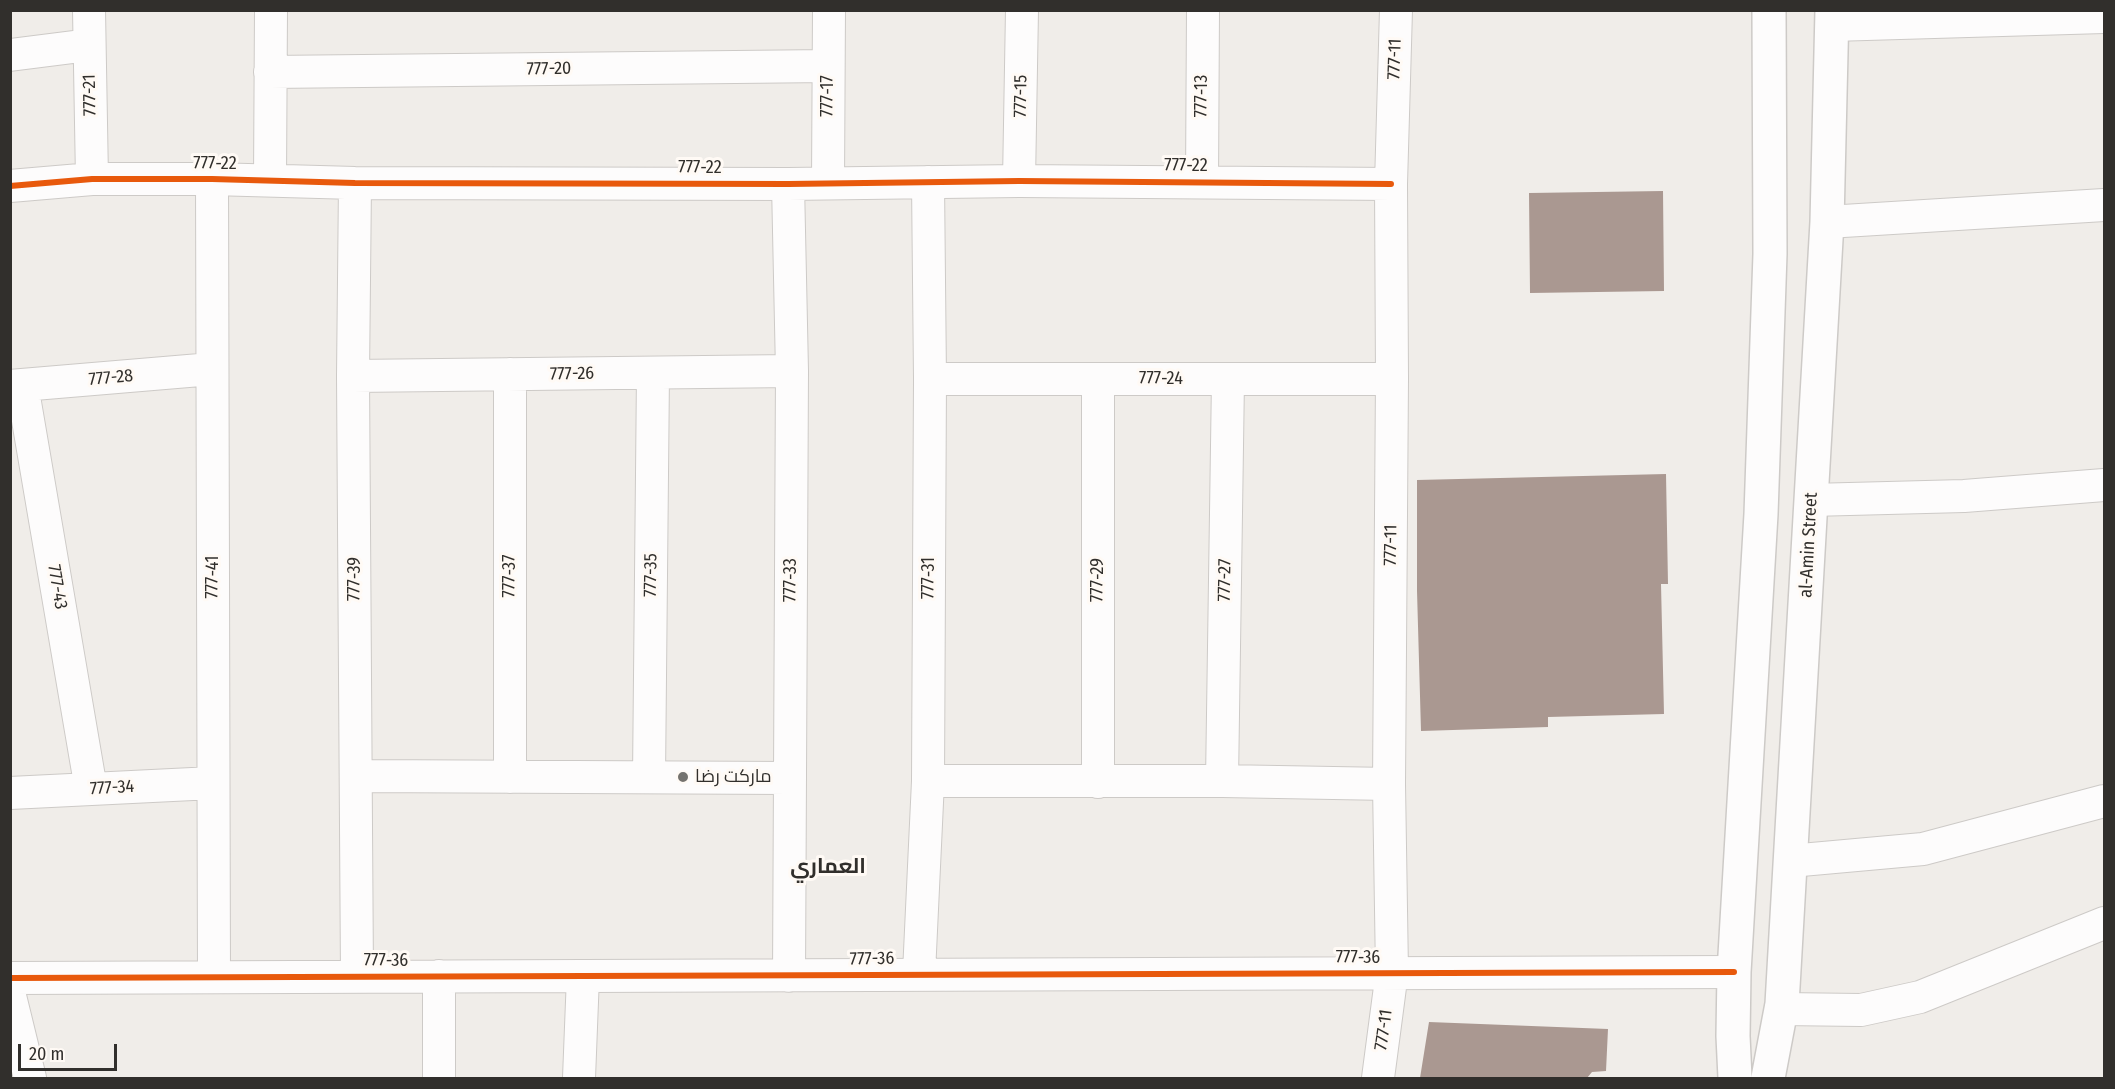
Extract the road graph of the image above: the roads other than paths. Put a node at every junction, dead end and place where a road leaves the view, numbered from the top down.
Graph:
1 (89, 10) edge
2 (271, 10) edge
3 (829, 10) edge
4 (1022, 10) edge
5 (1203, 10) edge
6 (1396, 10) edge
7 (1768, 10) edge
8 (2104, 17) edge
9 (1832, 18) edge
10 (89, 45) junction
11 (10, 55) edge
12 (828, 66) junction
13 (270, 72) junction
14 (92, 179) junction
15 (212, 179) junction
16 (270, 179) junction
17 (1019, 181) junction
18 (1202, 181) junction
19 (828, 182) junction
20 (928, 182) junction
21 (355, 183) junction
22 (788, 184) junction
23 (1391, 184) junction
24 (10, 186) edge
25 (2104, 205) edge
26 (1827, 222) junction
27 (212, 369) junction
28 (792, 371) junction
29 (653, 373) junction
30 (510, 374) junction
31 (353, 376) junction
32 (930, 379) junction
33 (1098, 379) junction
34 (1228, 379) junction
35 (1392, 379) junction
36 (16, 386) edge
37 (2104, 485) edge
38 (1811, 500) junction
39 (357, 776) junction
40 (510, 777) junction
41 (649, 777) junction
42 (790, 778) junction
43 (928, 782) junction
44 (1098, 782) junction
45 (1222, 782) junction
46 (213, 783) junction
47 (1389, 784) junction
48 (91, 789) junction
49 (10, 793) edge
50 (2104, 801) edge
51 (1790, 861) junction
52 (2104, 923) edge
53 (1392, 972) junction
54 (1734, 972) junction
55 (919, 973) junction
56 (214, 976) junction
57 (357, 976) junction
58 (439, 976) junction
59 (584, 976) junction
60 (789, 976) junction
61 (10, 978) edge
62 (10, 996) edge
63 (1781, 1009) junction
64 (30, 1078) edge
65 (439, 1078) edge
66 (579, 1078) edge
67 (1378, 1078) edge
68 (1736, 1078) edge
69 (1768, 1078) edge

1 - 10 street, 777-21
2 - 13 street
3 - 12 street, 777-17
4 - 17 street, 777-15
5 - 18 street, 777-13
6 - 23 street, 777-11
7 - 54 main road
8 - 9 street
9 - 26 main road, al-Amin Street
10 - 11 street
10 - 14 street, 777-21
12 - 13 street, 777-20
12 - 19 street, 777-17
13 - 16 street
14 - 15 street, 777-22
14 - 24 street, 777-22
15 - 16 street, 777-22
15 - 27 street, 777-41
16 - 21 street, 777-22
17 - 18 street, 777-22
17 - 20 street, 777-22
18 - 23 street, 777-22
19 - 20 street, 777-22
19 - 22 street, 777-22
20 - 32 street, 777-31
21 - 22 street, 777-22
21 - 31 street, 777-39
22 - 28 street, 777-33
23 - 35 street, 777-11
25 - 26 street
26 - 38 main road, al-Amin Street
27 - 36 street, 777-28
27 - 46 street, 777-41
28 - 29 street, 777-26
28 - 42 street, 777-33
29 - 30 street, 777-26
29 - 41 street, 777-35
30 - 31 street, 777-26
30 - 40 street, 777-37
31 - 39 street, 777-39
32 - 33 street, 777-24
32 - 43 street, 777-31
33 - 34 street, 777-24
33 - 44 street, 777-29
34 - 35 street, 777-24
34 - 45 street, 777-27
35 - 47 street, 777-11
36 - 48 street, 777-43
37 - 38 street
38 - 51 main road, al-Amin Street
39 - 40 street
39 - 57 street, 777-39
40 - 41 street
41 - 42 street
42 - 60 street, 777-33
43 - 44 street
43 - 55 street, 777-31
44 - 45 street
45 - 47 street
46 - 48 street, 777-34
46 - 56 street, 777-41
47 - 53 street, 777-11
48 - 49 street, 777-34
50 - 51 street
51 - 63 main road, al-Amin Street
52 - 63 street
53 - 54 street, 777-36
53 - 55 street, 777-36
53 - 67 street, 777-11
54 - 68 main road
55 - 60 street, 777-36
56 - 57 street, 777-36
56 - 61 street, 777-36
57 - 58 street, 777-36
58 - 59 street, 777-36
58 - 65 street
59 - 60 street, 777-36
59 - 66 street
62 - 64 street
63 - 69 main road, al-Amin Street

